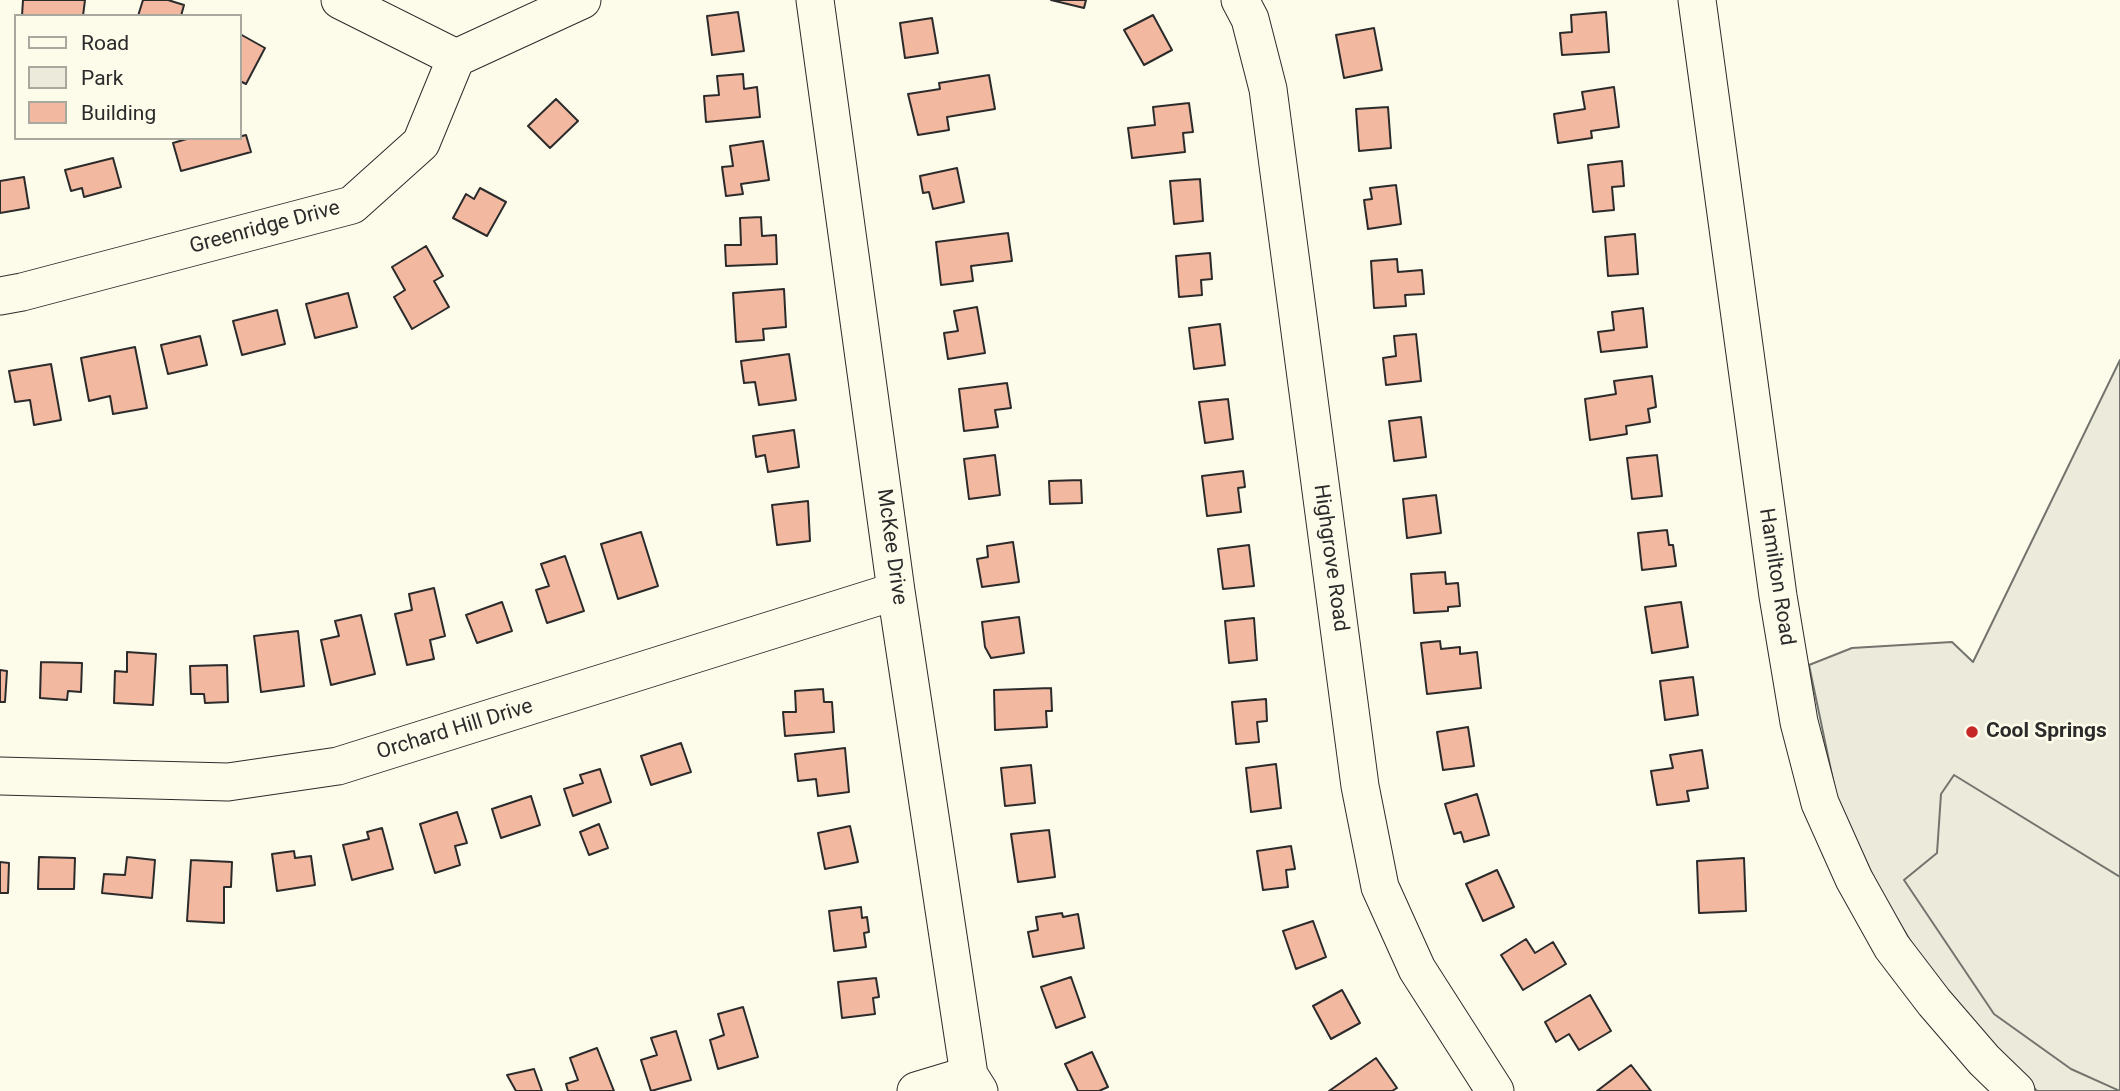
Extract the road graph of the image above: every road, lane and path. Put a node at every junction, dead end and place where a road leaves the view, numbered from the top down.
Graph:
1 (340, 0) edge
2 (582, 0) edge
3 (815, 0) edge
4 (1240, 0) edge
5 (1697, 0) edge
6 (456, 58) junction
7 (0, 296) edge
8 (896, 591) junction
9 (0, 776) edge
10 (974, 1083) edge
11 (916, 1091) edge
12 (1495, 1091) edge
13 (2016, 1091) edge

1 - 6 street
2 - 6 street
3 - 8 street, McKee Drive
4 - 12 street, Highgrove Road
5 - 13 street, Hamilton Road
6 - 7 street, Greenridge Drive
8 - 9 street, Orchard Hill Drive
8 - 10 street, McKee Drive
10 - 11 street

